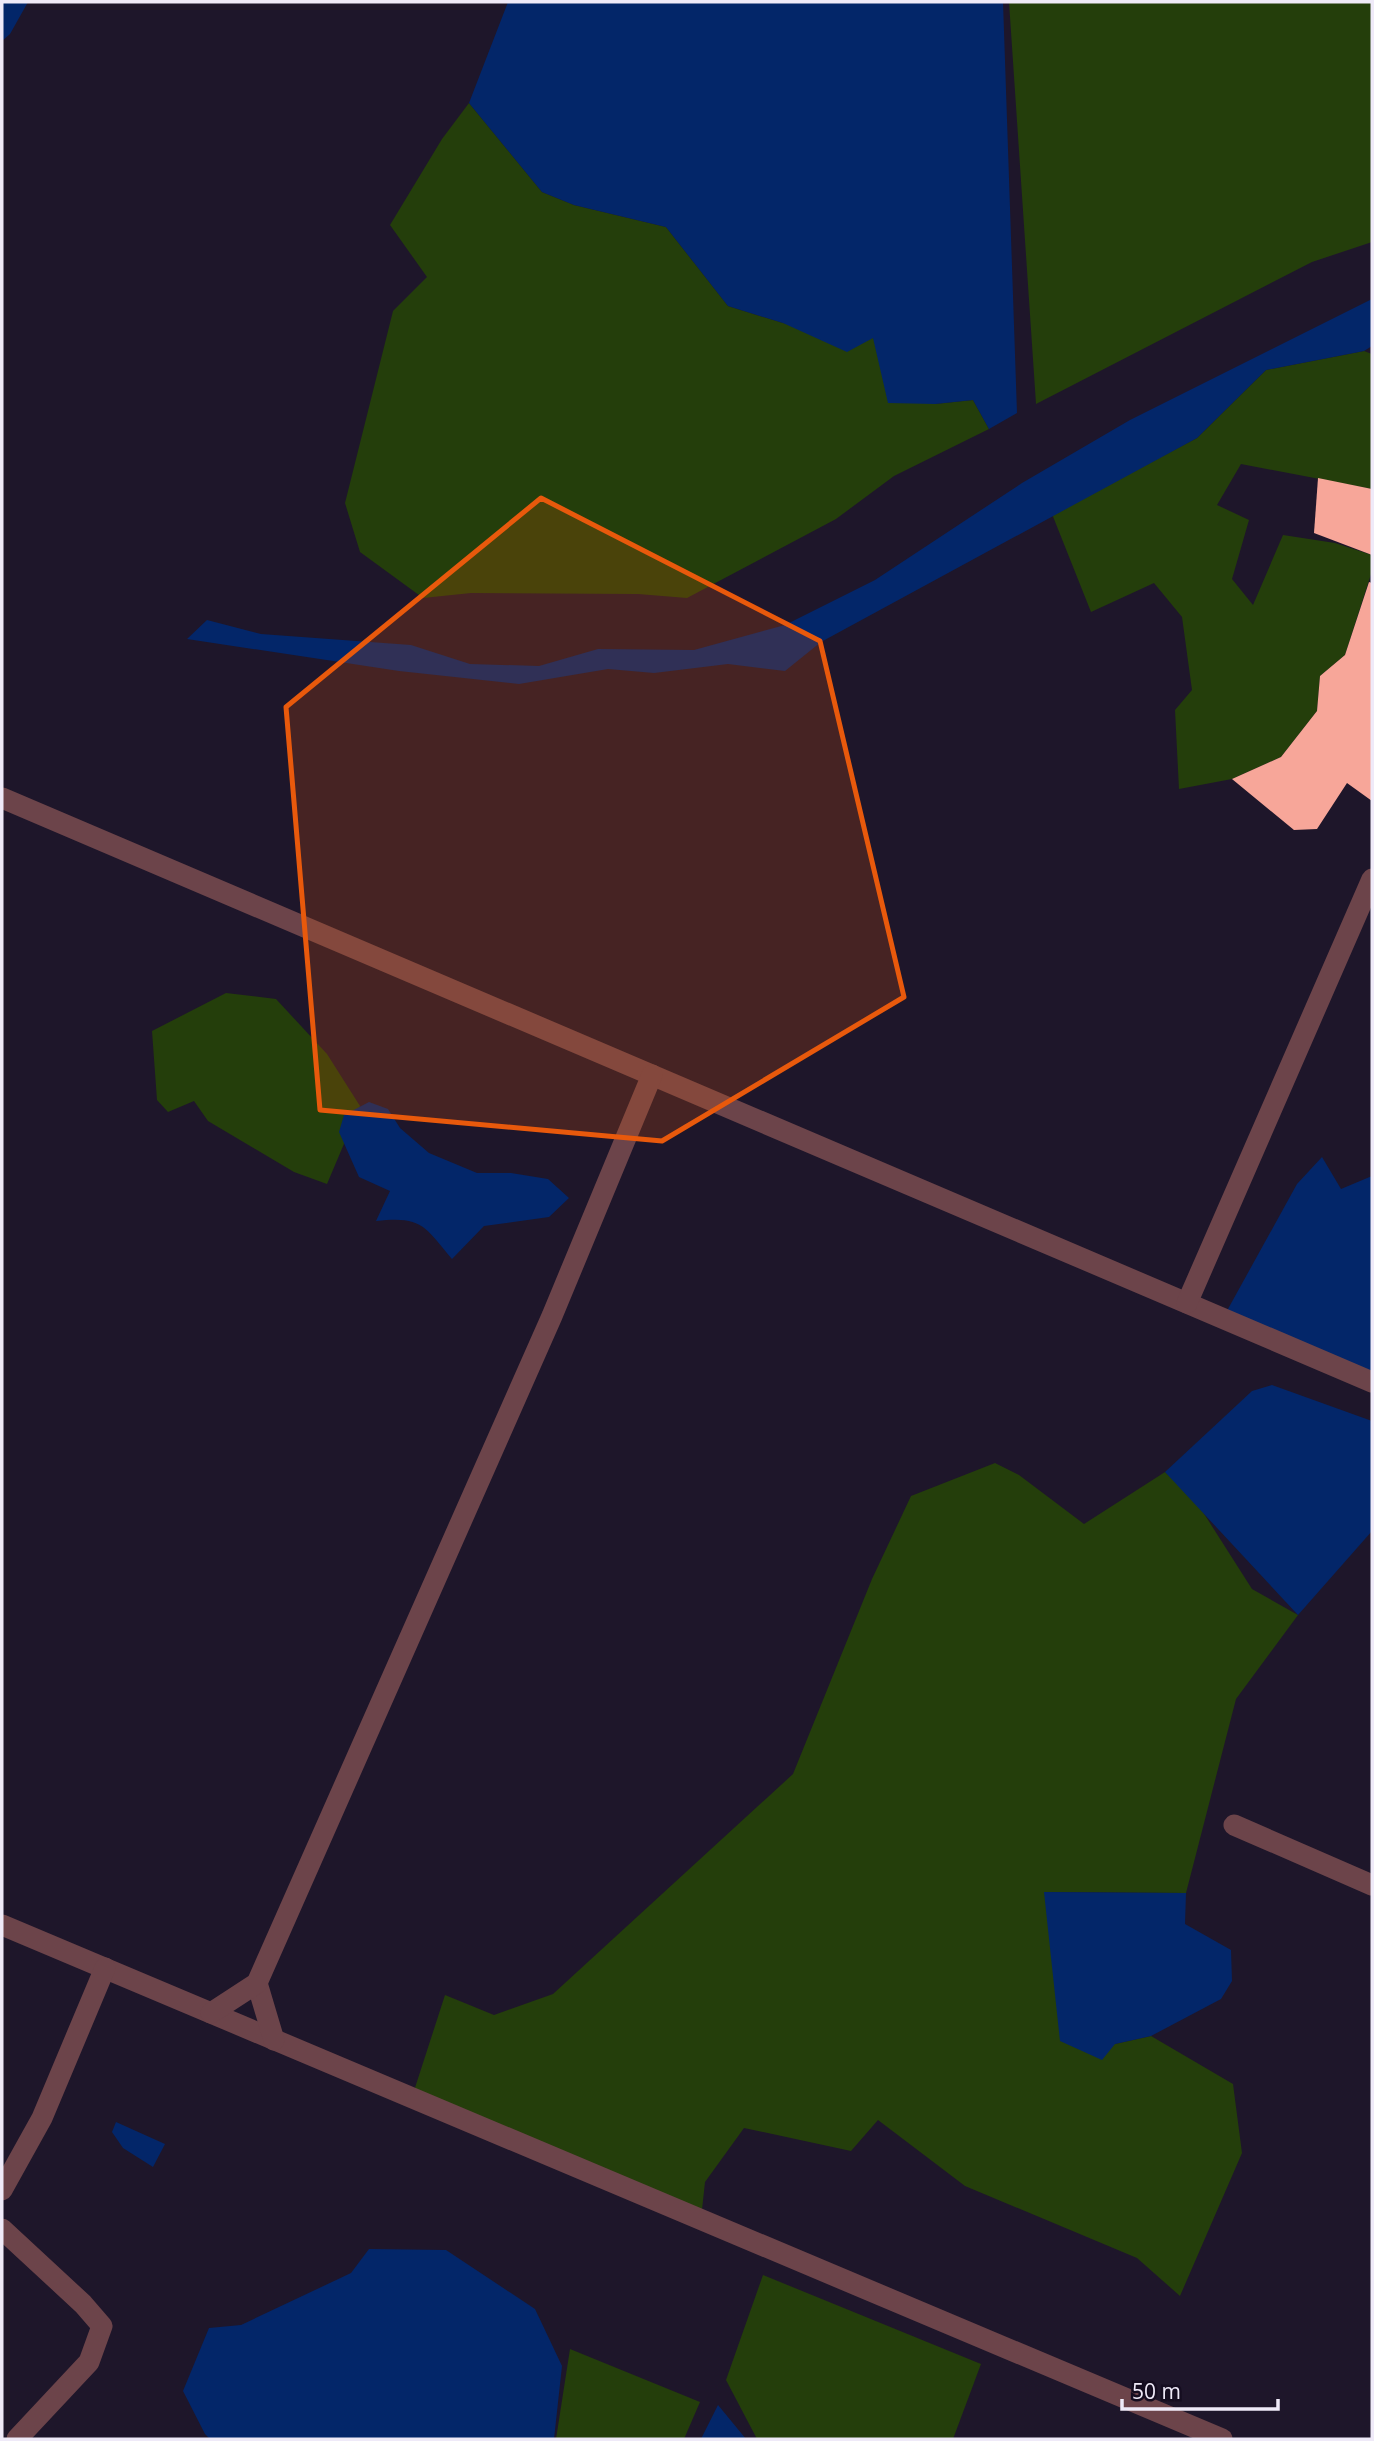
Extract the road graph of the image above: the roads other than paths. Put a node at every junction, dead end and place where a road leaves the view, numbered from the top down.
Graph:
1 (2, 798) edge
2 (1372, 879) edge
3 (652, 1075) junction
4 (1187, 1303) junction
5 (1372, 1382) edge
6 (1234, 1825) dead end
7 (1372, 1885) edge
8 (2, 1925) edge
9 (105, 1968) junction
10 (257, 1983) junction
11 (211, 2013) junction
12 (274, 2040) junction
13 (2, 2190) edge
14 (2, 2229) edge
15 (17, 2439) edge
16 (1222, 2439) edge

1 - 3 street
2 - 4 street
3 - 4 street
3 - 10 street
4 - 5 street
6 - 7 street
8 - 9 street
9 - 11 street
9 - 13 street
10 - 11 street
10 - 12 street
11 - 12 street
12 - 16 street
14 - 15 street

